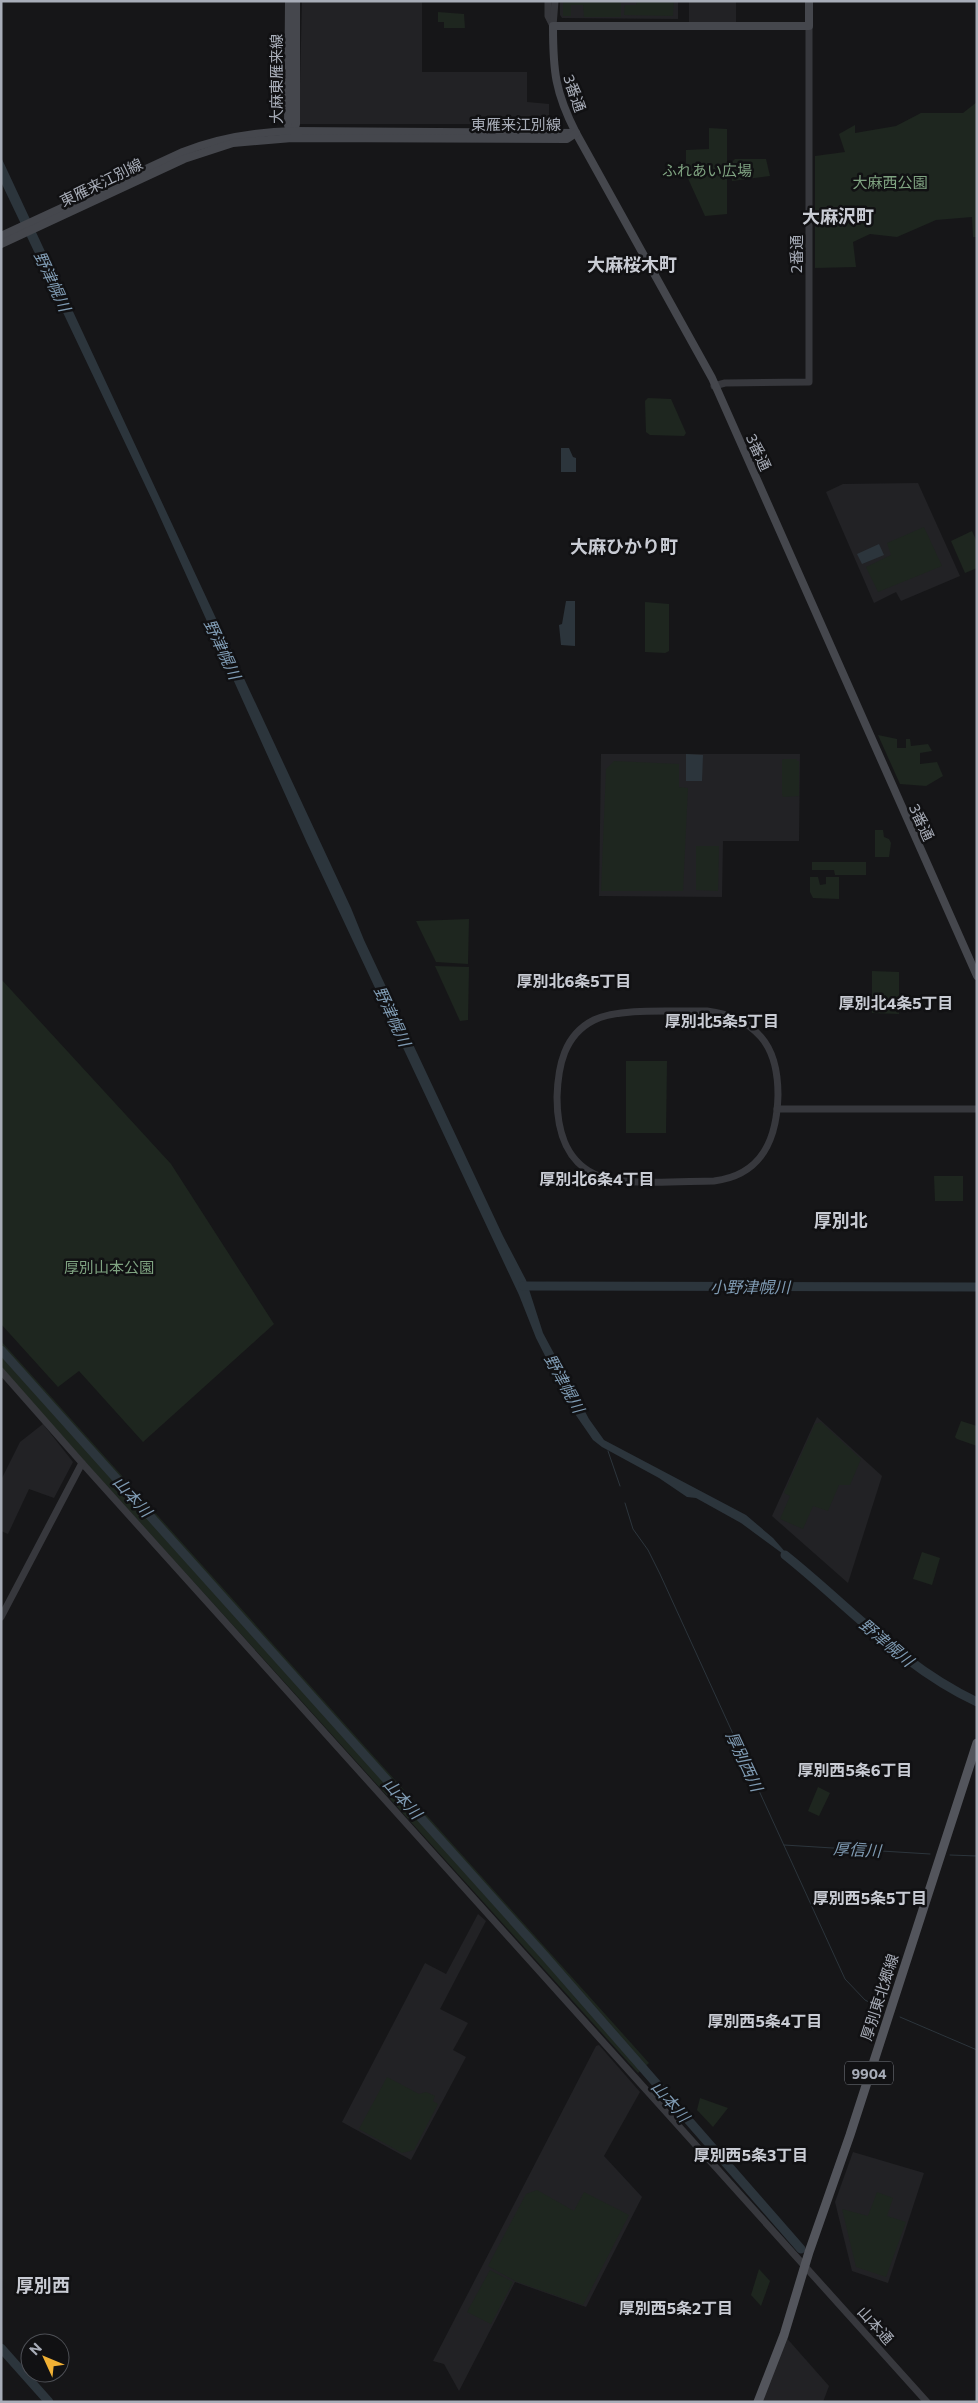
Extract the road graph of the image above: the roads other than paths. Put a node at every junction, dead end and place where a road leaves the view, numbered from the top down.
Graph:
1 (289, 1) edge
2 (296, 1) edge
3 (548, 1) edge
4 (555, 1) edge
5 (809, 1) edge
6 (553, 26) junction
7 (809, 26) junction
8 (576, 133) junction
9 (292, 134) junction
10 (54, 216) junction
11 (1, 236) edge
12 (1, 244) edge
13 (714, 386) junction
14 (977, 976) edge
15 (777, 1109) junction
16 (977, 1109) edge
17 (1, 1371) edge
18 (82, 1463) junction
19 (1, 1617) edge
20 (977, 1743) edge
21 (805, 2267) junction
22 (758, 2402) edge
23 (927, 2402) edge

1 - 9 main road, 大麻東雁来線
2 - 9 main road, 大麻東雁来線
3 - 6 street, 3番通
4 - 6 street, 3番通
5 - 7 main road, 2番通
6 - 7 main road
6 - 8 main road, 3番通
7 - 13 street, 2番通
8 - 9 main road, 東雁来江別線
8 - 13 main road, 3番通
9 - 10 main road, 東雁来江別線
10 - 11 main road, 東雁来江別線
10 - 12 main road, 東雁来江別線
13 - 14 main road, 3番通
15 - 15 street
15 - 16 street
17 - 18 street, 山本通
18 - 19 street
18 - 21 street, 山本通
20 - 21 main road, 厚別東北郷線 / 9904
21 - 22 main road, 厚別東北郷線 / 9904
21 - 23 street, 山本通

